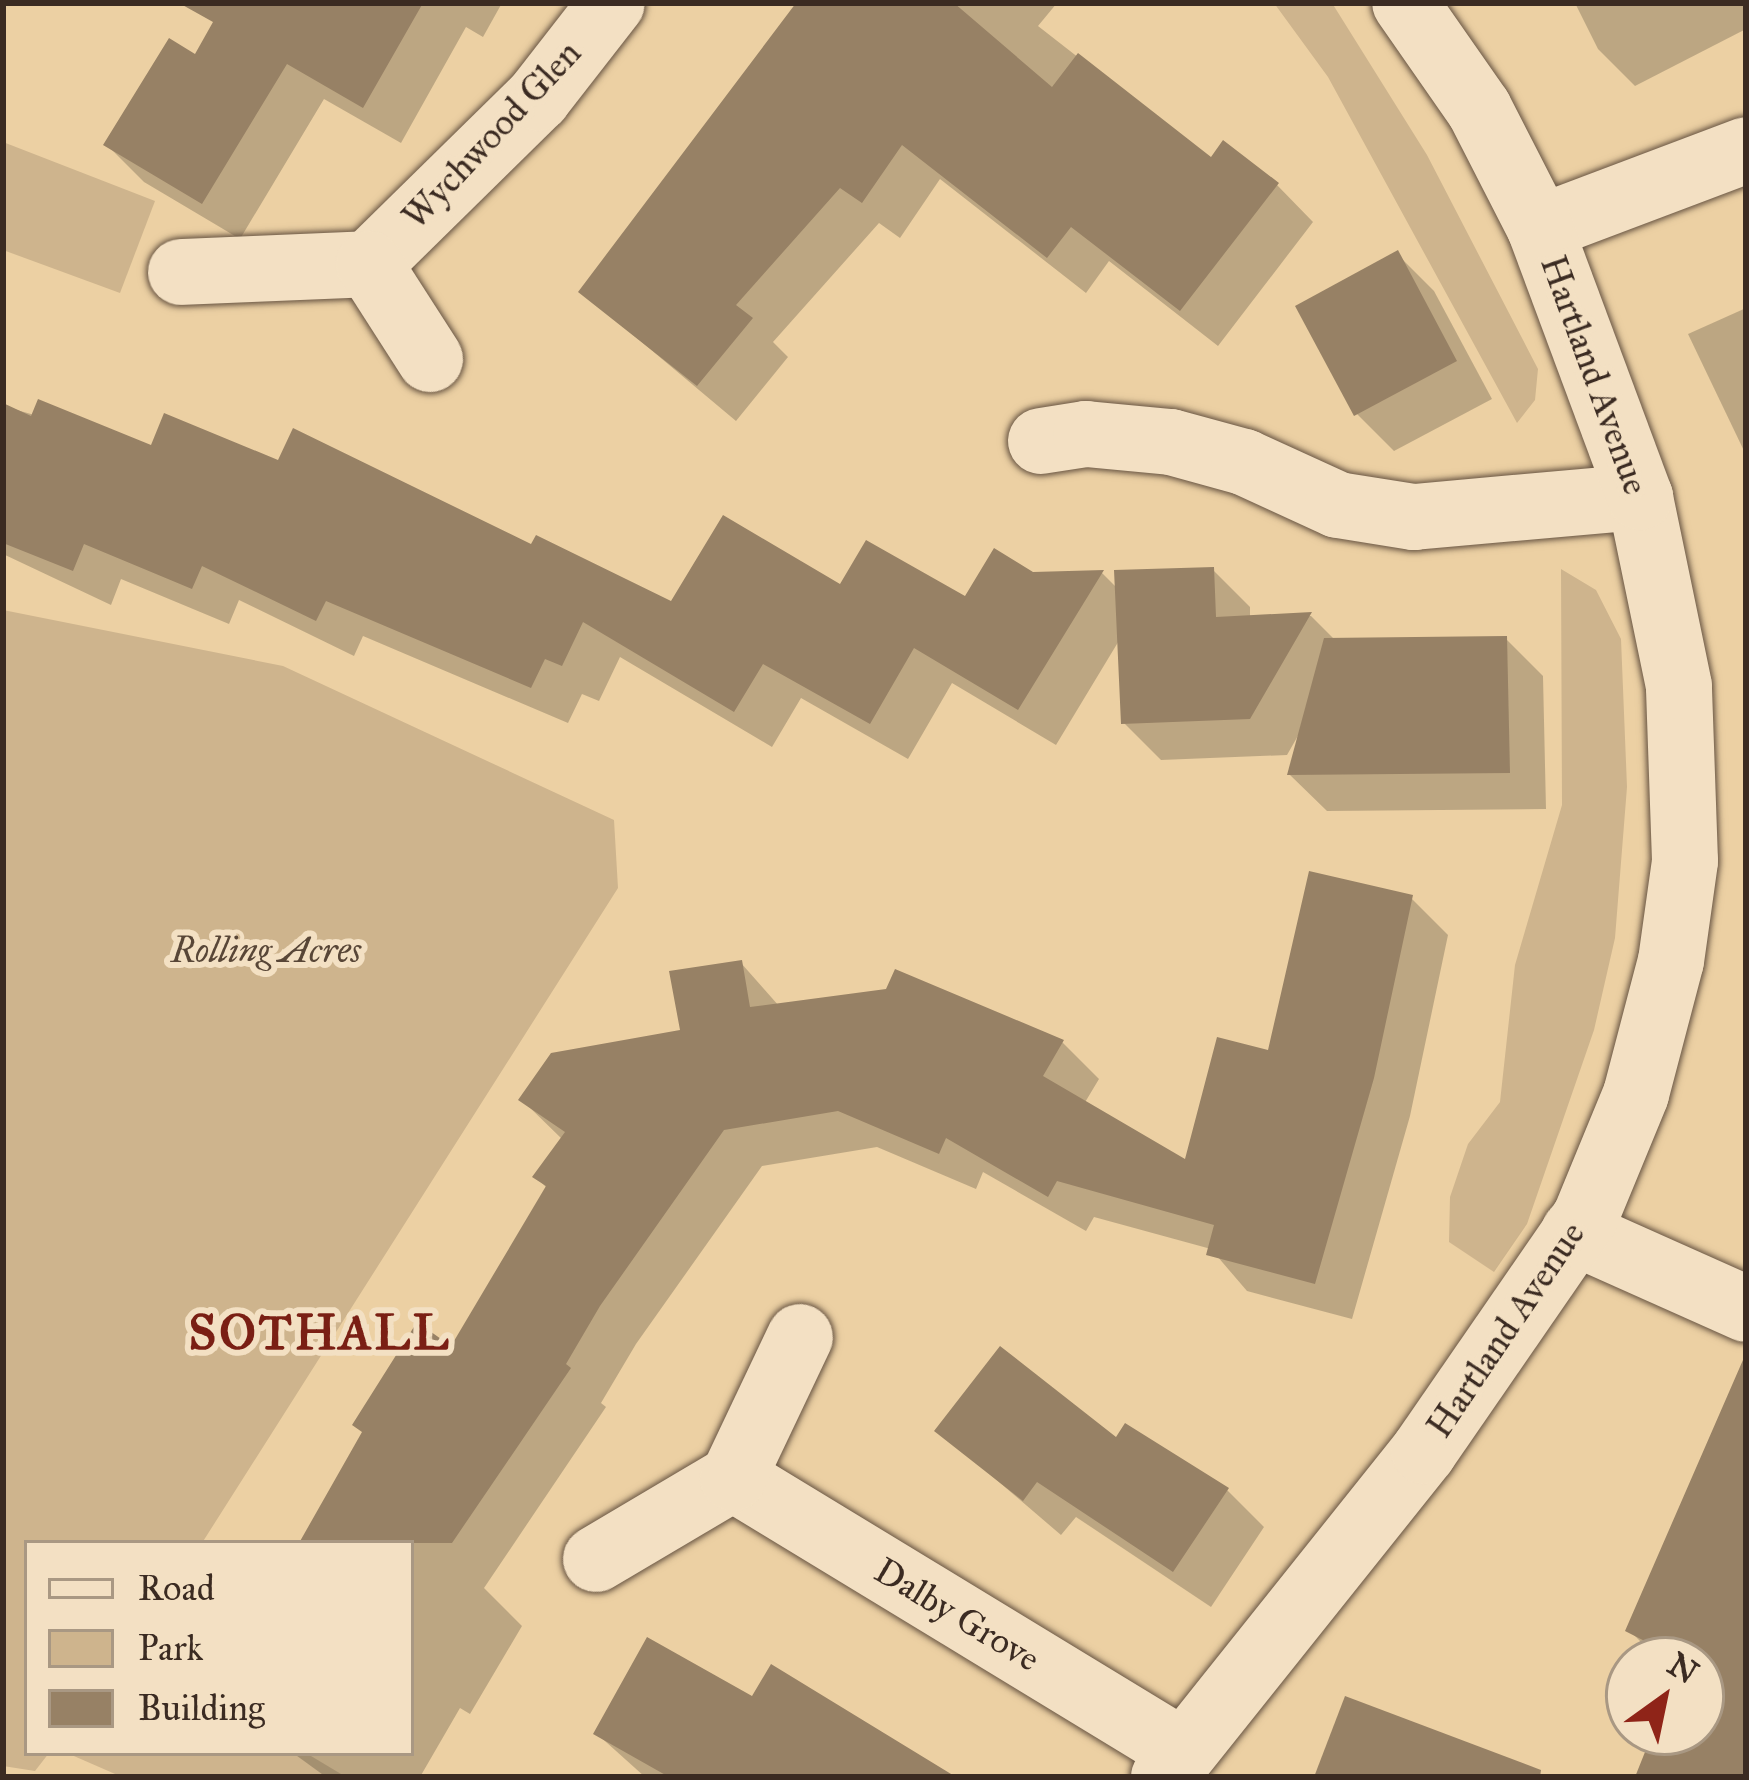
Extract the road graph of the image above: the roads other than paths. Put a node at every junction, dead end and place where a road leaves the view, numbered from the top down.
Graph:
1 (612, 3) edge
2 (1405, 3) edge
3 (1746, 150) edge
4 (1540, 228) junction
5 (369, 264) junction
6 (181, 272) dead end
7 (430, 359) dead end
8 (1041, 441) dead end
9 (1640, 497) junction
10 (1574, 1232) junction
11 (1746, 1309) edge
12 (800, 1337) dead end
13 (733, 1478) junction
14 (596, 1559) dead end
15 (1173, 1764) edge

1 - 5 street, Wychwood Glen
2 - 4 street, Hartland Avenue
3 - 4 street
4 - 9 street, Hartland Avenue
5 - 6 street
5 - 7 street
8 - 9 street
9 - 10 street, Hartland Avenue
10 - 11 street
10 - 15 street, Hartland Avenue
12 - 13 street
13 - 14 street
13 - 15 street, Dalby Grove

